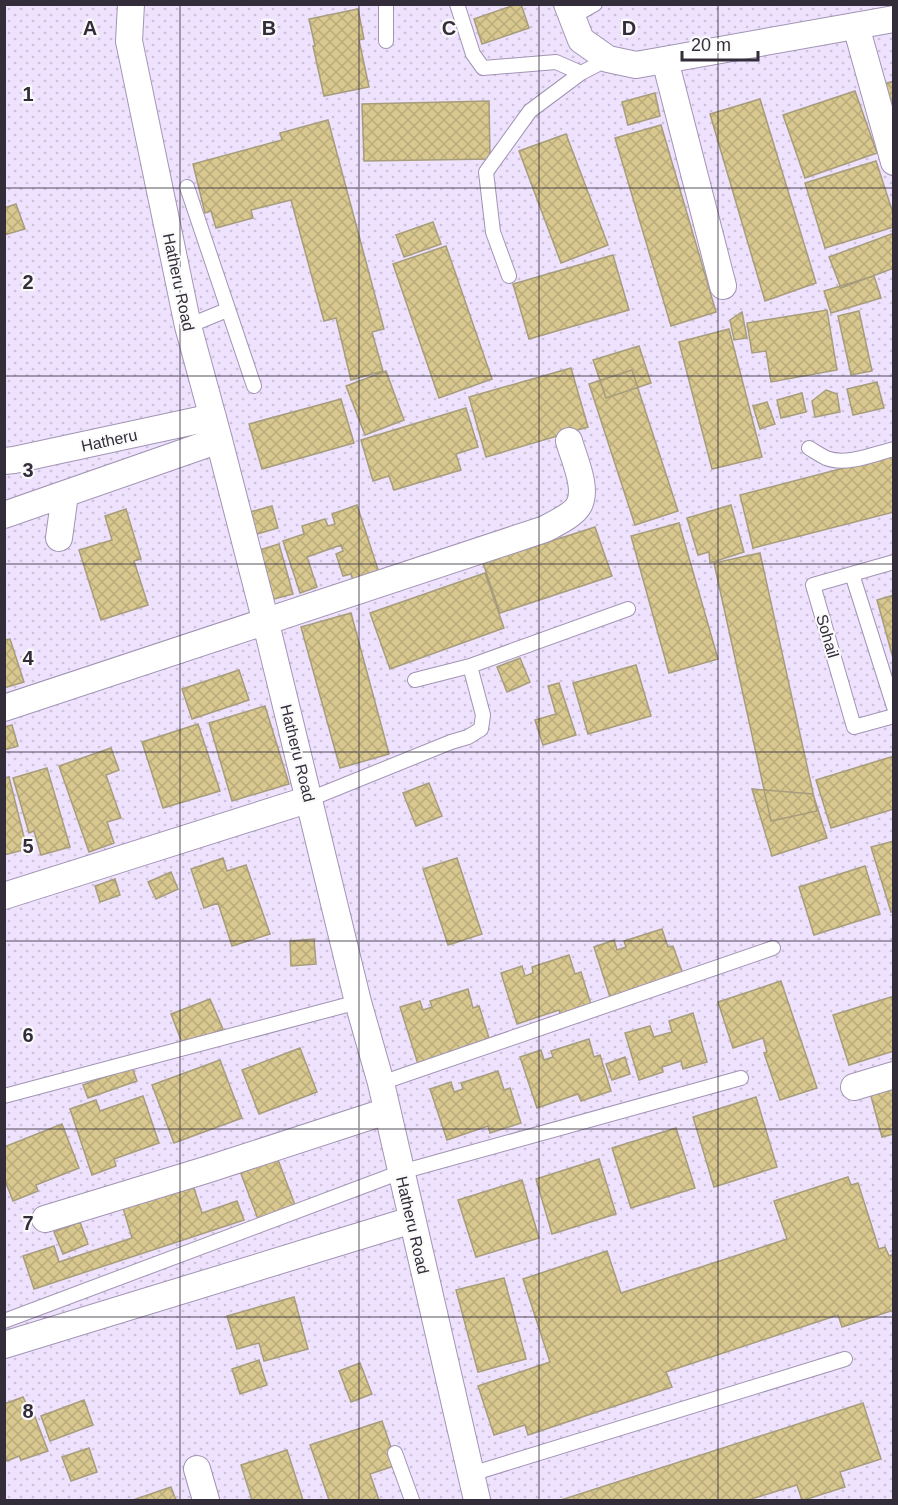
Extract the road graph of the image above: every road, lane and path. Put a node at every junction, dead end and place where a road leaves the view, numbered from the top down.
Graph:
1 (131, 4) edge
2 (386, 4) edge
3 (457, 4) edge
4 (595, 4) edge
5 (570, 11) edge
6 (894, 19) edge
7 (856, 26) junction
8 (386, 41) dead end
9 (608, 59) junction
10 (664, 60) junction
11 (581, 73) junction
12 (894, 162) edge
13 (187, 187) dead end
14 (509, 276) dead end
15 (723, 286) dead end
16 (227, 310) junction
17 (188, 326) junction
18 (254, 387) dead end
19 (216, 429) junction
20 (569, 441) dead end
21 (809, 448) dead end
22 (894, 448) edge
23 (4, 461) edge
24 (65, 494) junction
25 (4, 515) edge
26 (59, 538) dead end
27 (894, 562) edge
28 (852, 574) junction
29 (628, 609) dead end
30 (265, 621) junction
31 (470, 666) junction
32 (415, 680) dead end
33 (894, 707) edge
34 (4, 708) edge
35 (894, 716) edge
36 (309, 799) junction
37 (4, 896) edge
38 (773, 948) dead end
39 (358, 1002) junction
40 (894, 1075) edge
41 (741, 1078) dead end
42 (381, 1083) junction
43 (854, 1087) dead end
44 (4, 1096) edge
45 (387, 1112) junction
46 (400, 1172) junction
47 (45, 1219) dead end
48 (412, 1220) junction
49 (4, 1321) edge
50 (4, 1345) edge
51 (845, 1359) dead end
52 (395, 1453) dead end
53 (197, 1468) dead end
54 (471, 1474) junction
55 (206, 1500) edge
56 (412, 1500) edge
57 (477, 1500) edge

1 - 17 street, Hatheru Road
2 - 8 lane
3 - 11 lane
4 - 5 lane
5 - 9 street
6 - 7 street
7 - 10 street
7 - 12 street
9 - 10 street
9 - 11 lane
10 - 15 street
11 - 14 lane
13 - 16 lane
16 - 17 lane
16 - 18 lane
17 - 19 street, Hatheru Road
19 - 23 street, Hatheru
19 - 24 street
19 - 30 street, Hatheru Road
20 - 30 street
21 - 22 lane
24 - 25 street
24 - 26 street
27 - 28 lane, Sohail
28 - 33 lane
28 - 35 lane, Sohail
29 - 31 lane
30 - 34 street
30 - 36 street, Hatheru Road
31 - 32 lane
31 - 36 lane
36 - 37 street
36 - 39 street, Hatheru Road
38 - 42 lane
39 - 42 street, Hatheru Road
39 - 44 lane
40 - 43 street
41 - 46 lane
42 - 45 street, Hatheru Road
45 - 46 street, Hatheru Road
45 - 47 street
46 - 48 street, Hatheru Road
46 - 49 lane
48 - 50 street
48 - 54 street, Hatheru Road
51 - 54 lane
52 - 56 lane
53 - 55 street
54 - 57 street, Hatheru Road

